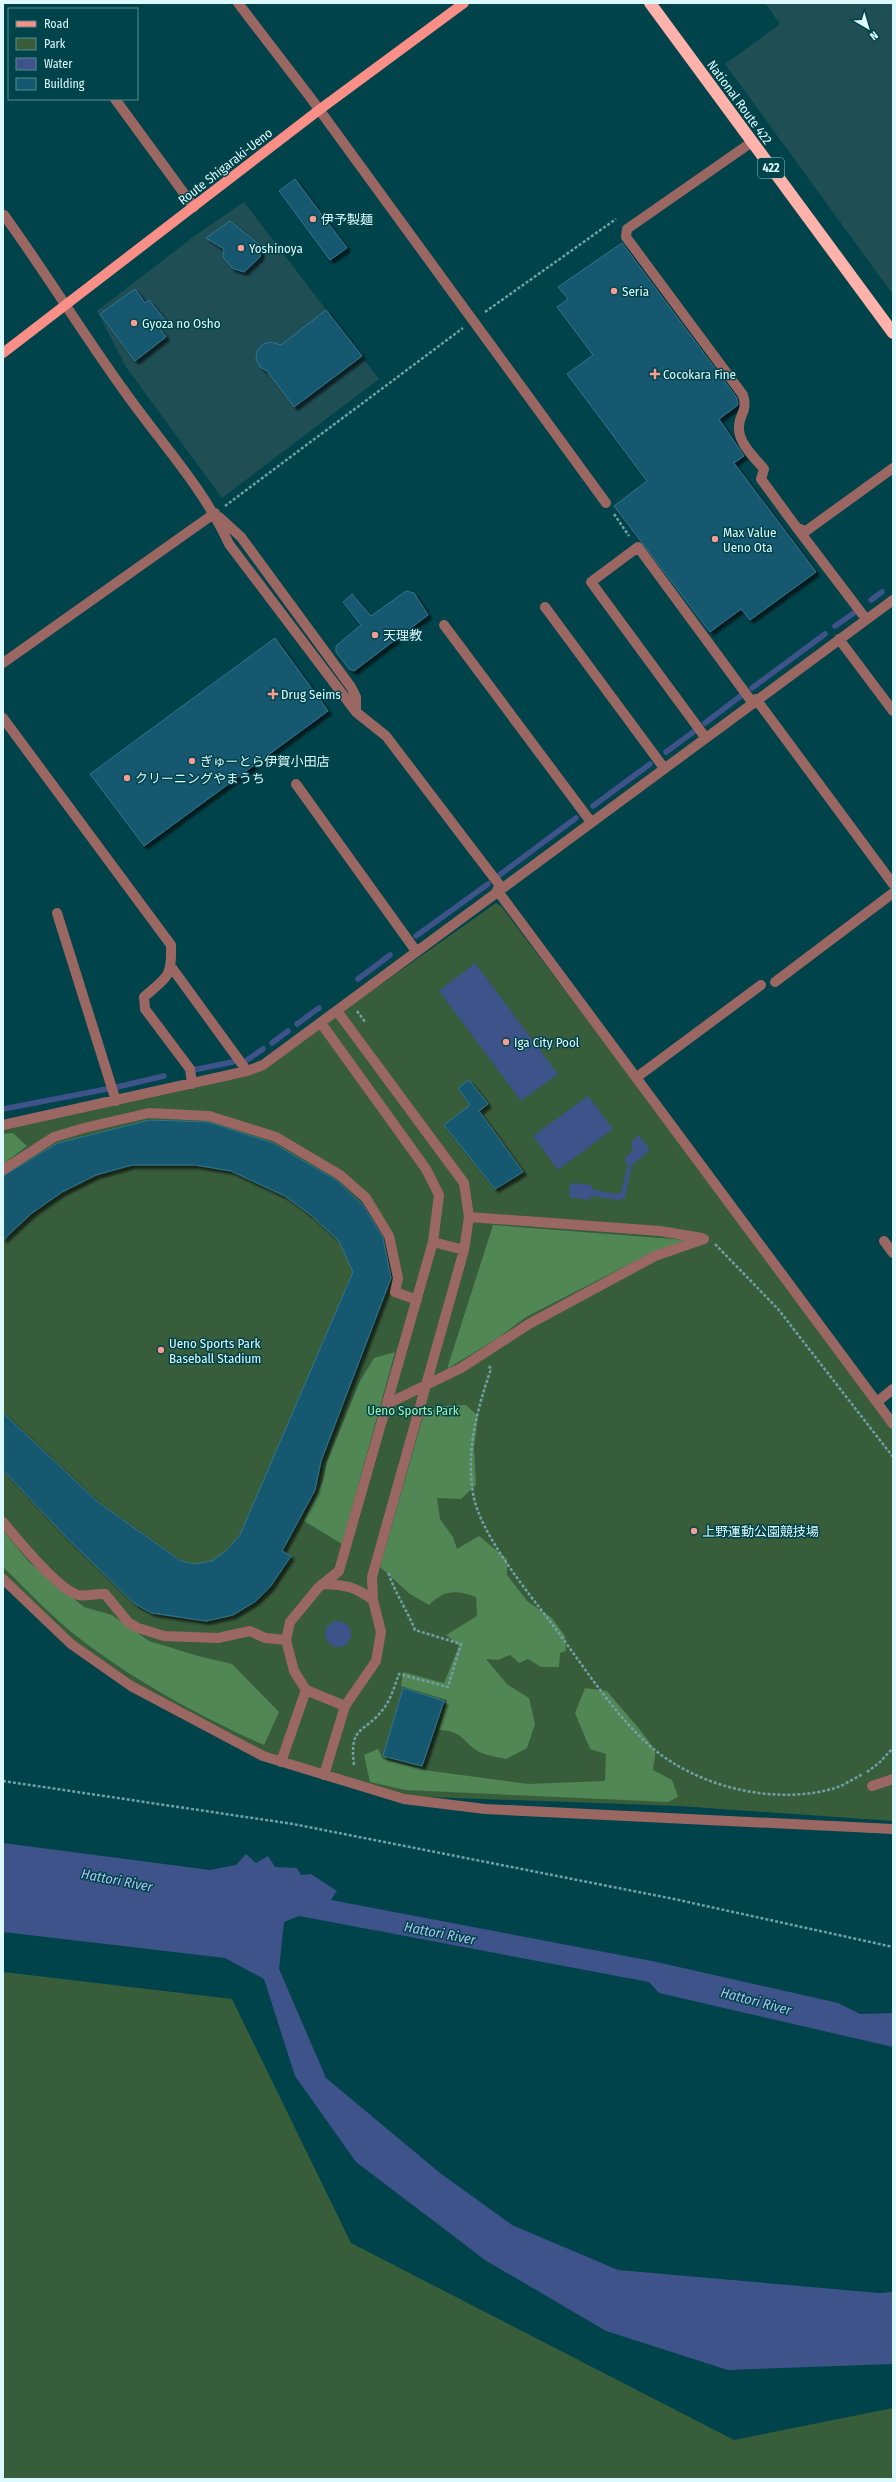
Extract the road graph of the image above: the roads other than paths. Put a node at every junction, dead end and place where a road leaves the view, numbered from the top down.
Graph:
1 (238, 3) edge
2 (464, 3) edge
3 (650, 3) edge
4 (115, 100) edge
5 (319, 110) junction
6 (752, 142) junction
7 (194, 207) junction
8 (4, 214) edge
9 (65, 306) junction
10 (893, 333) edge
11 (3, 353) edge
12 (893, 468) edge
13 (606, 504) road end
14 (215, 513) junction
15 (797, 528) junction
16 (893, 600) edge
17 (545, 607) dead end
18 (866, 619) junction
19 (444, 625) dead end
20 (839, 639) junction
21 (3, 663) edge
22 (754, 701) junction
23 (893, 711) edge
24 (3, 718) edge
25 (705, 737) junction
26 (664, 768) junction
27 (296, 784) dead end
28 (591, 822) junction
29 (893, 884) edge
30 (499, 889) junction
31 (893, 893) edge
32 (57, 913) dead end
33 (416, 951) junction
34 (172, 968) junction
35 (775, 982) dead end
36 (761, 985) dead end
37 (337, 1010) junction
38 (321, 1023) junction
39 (247, 1071) junction
40 (637, 1077) junction
41 (192, 1084) junction
42 (116, 1101) junction
43 (3, 1125) edge
44 (3, 1170) edge
45 (469, 1217) junction
46 (884, 1241) dead end
47 (433, 1242) junction
48 (464, 1250) junction
49 (893, 1253) edge
50 (417, 1300) junction
51 (425, 1387) junction
52 (893, 1390) edge
53 (877, 1402) junction
54 (387, 1404) junction
55 (893, 1424) edge
56 (3, 1522) edge
57 (3, 1579) edge
58 (322, 1584) junction
59 (373, 1600) junction
60 (286, 1640) junction
61 (306, 1690) junction
62 (345, 1706) junction
63 (281, 1762) junction
64 (324, 1775) junction
65 (893, 1779) edge
66 (872, 1786) dead end
67 (893, 1829) edge

1 - 5 street
2 - 5 main road, Route Shigaraki-Ueno
3 - 6 highway, National Route 422 / 422
4 - 7 street
5 - 7 main road, Route Shigaraki-Ueno
5 - 13 street
6 - 10 highway, National Route 422 / 422
6 - 15 street
7 - 9 main road, Route Shigaraki-Ueno
8 - 9 street
9 - 11 main road, Route Shigaraki-Ueno
9 - 14 street
12 - 15 street
14 - 21 street
14 - 30 street
15 - 18 street
16 - 18 street
17 - 26 street
18 - 20 street
19 - 28 street
20 - 22 street
20 - 23 street
22 - 25 street
22 - 25 street
22 - 29 street
24 - 34 street
25 - 26 street
26 - 28 street
27 - 33 street
28 - 30 street
30 - 33 street
30 - 40 street
31 - 35 street
32 - 42 street
33 - 37 street
34 - 39 street
34 - 41 street
36 - 40 street
37 - 38 street
37 - 45 street
38 - 39 street
38 - 47 street
39 - 41 street
40 - 53 street
41 - 42 street
42 - 43 street
44 - 50 street
45 - 48 street
45 - 51 street
46 - 49 street
47 - 48 street
47 - 50 street
48 - 51 street
50 - 54 street
51 - 54 street
51 - 59 street
52 - 53 street
53 - 55 street
54 - 58 street
56 - 60 street
57 - 63 street
58 - 59 street
58 - 60 street
59 - 62 street
60 - 61 street
61 - 62 street
61 - 63 street
62 - 64 street
63 - 64 street
64 - 67 street
65 - 66 street

